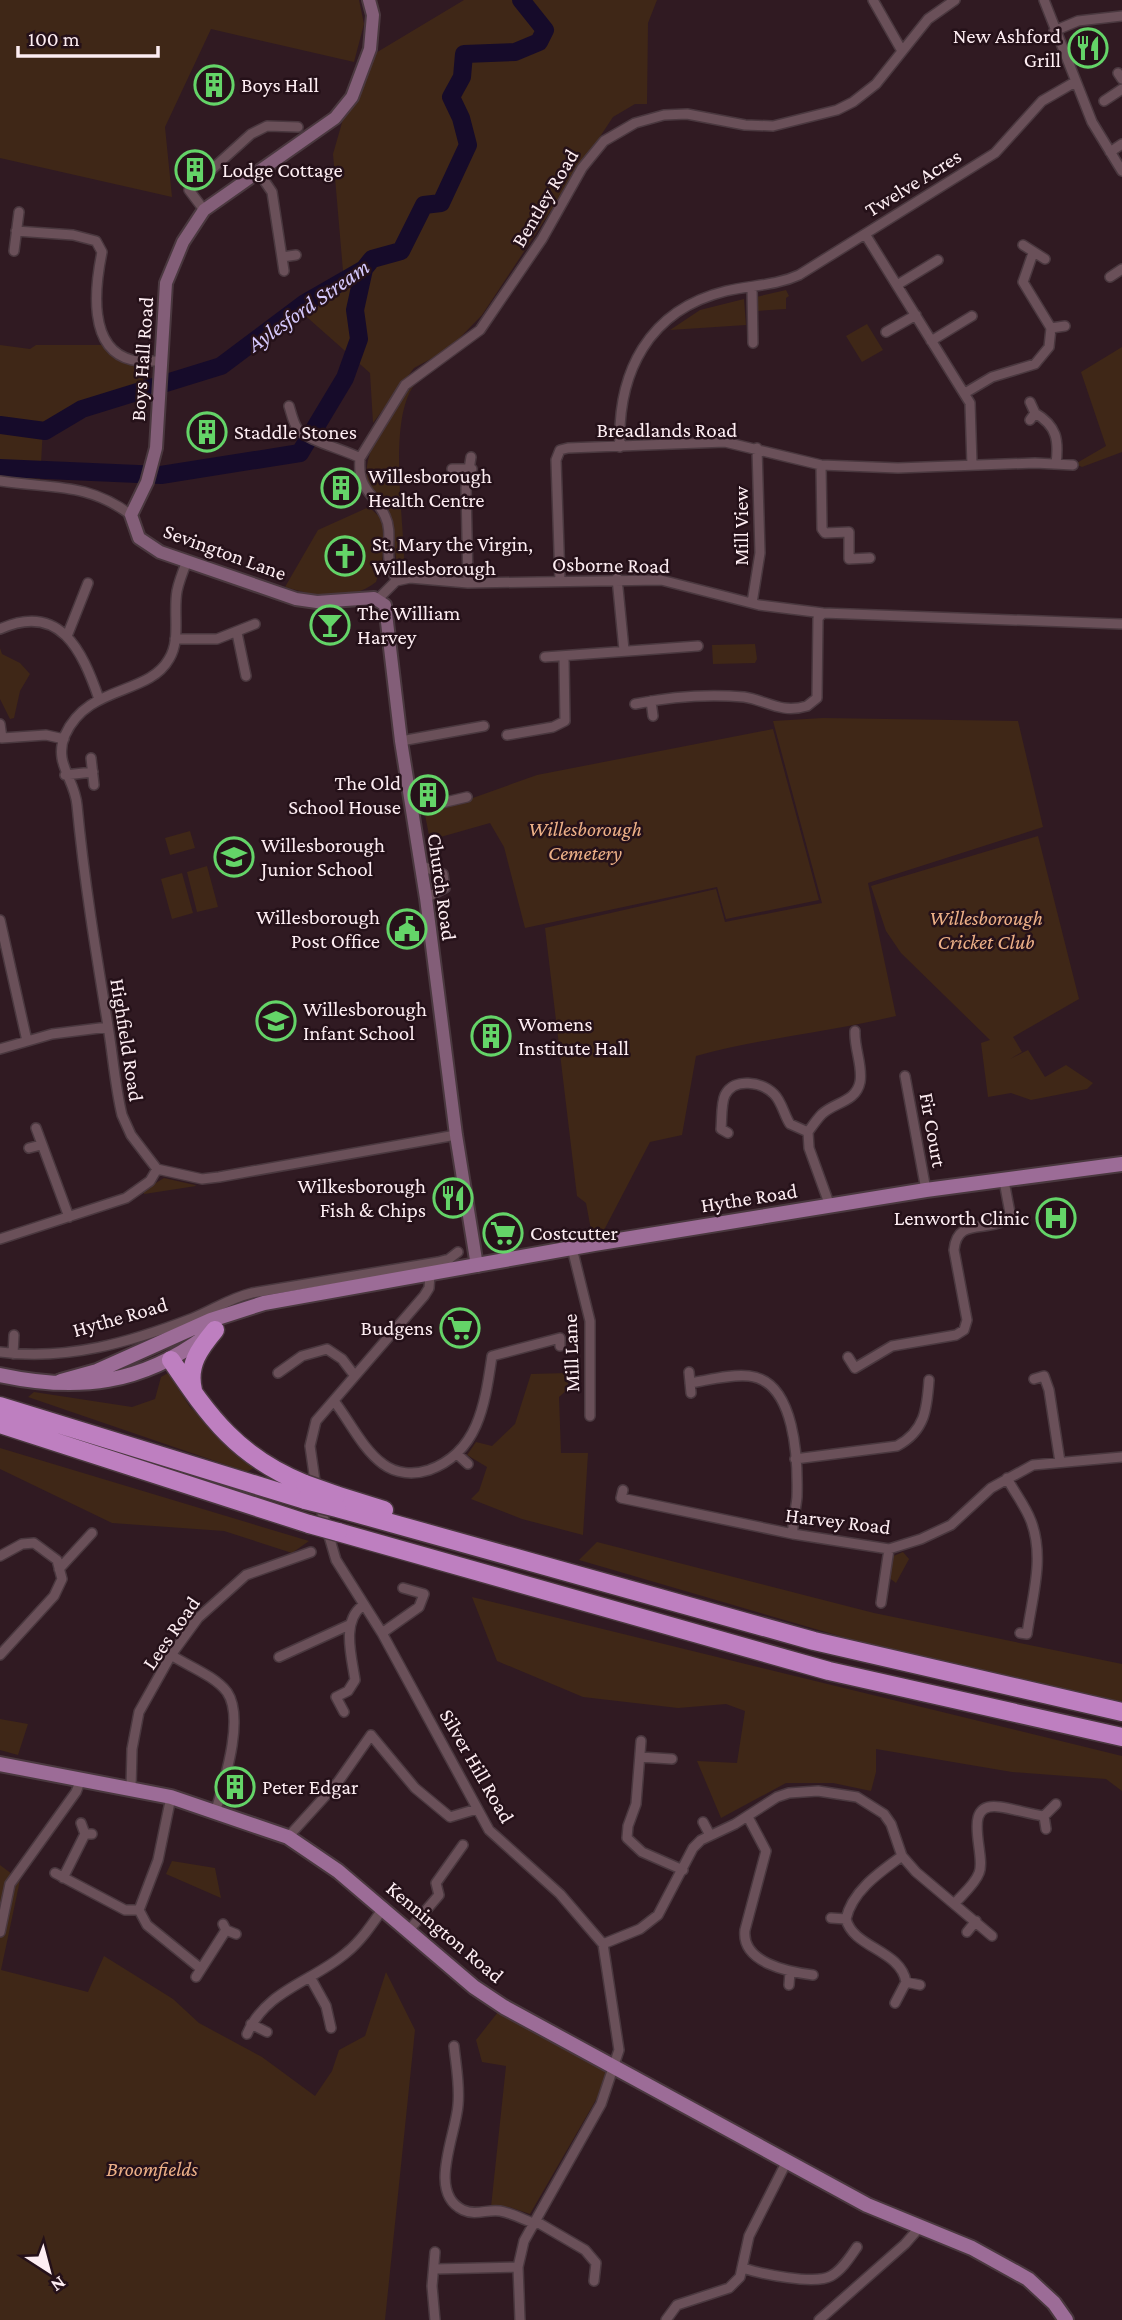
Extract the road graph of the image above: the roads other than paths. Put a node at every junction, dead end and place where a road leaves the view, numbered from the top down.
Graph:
1 (369, 0) edge
2 (873, 0) edge
3 (955, 0) edge
4 (1044, 0) edge
5 (1122, 16) edge
6 (1054, 32) junction
7 (902, 51) junction
8 (1075, 82) junction
9 (1122, 89) edge
10 (1104, 101) dead end
11 (288, 140) dead end
12 (1122, 144) edge
13 (1110, 152) junction
14 (1122, 171) edge
15 (259, 173) junction
16 (204, 210) junction
17 (19, 212) dead end
18 (16, 231) junction
19 (865, 234) junction
20 (1023, 245) dead end
21 (14, 251) dead end
22 (1033, 253) junction
23 (296, 255) dead end
24 (282, 257) junction
25 (938, 260) dead end
26 (1045, 260) dead end
27 (1122, 269) edge
28 (284, 271) dead end
29 (1110, 277) dead end
30 (897, 285) junction
31 (752, 288) junction
32 (916, 315) junction
33 (972, 316) dead end
34 (1065, 326) dead end
35 (1051, 328) junction
36 (886, 332) dead end
37 (931, 341) junction
38 (753, 342) dead end
39 (160, 361) junction
40 (965, 393) junction
41 (1030, 402) dead end
42 (289, 406) dead end
43 (620, 447) junction
44 (757, 449) junction
45 (471, 457) dead end
46 (360, 458) junction
47 (1056, 464) junction
48 (821, 465) junction
49 (1073, 465) dead end
50 (972, 466) junction
51 (452, 469) dead end
52 (472, 469) junction
53 (0, 481) edge
54 (131, 515) junction
55 (870, 558) dead end
56 (187, 561) junction
57 (617, 578) junction
58 (396, 581) junction
59 (560, 581) junction
60 (88, 583) dead end
61 (468, 583) junction
62 (379, 599) junction
63 (752, 603) junction
64 (823, 613) junction
65 (255, 624) dead end
66 (1122, 624) edge
67 (1, 625) edge
68 (237, 633) junction
69 (67, 636) junction
70 (175, 639) junction
71 (698, 646) dead end
72 (624, 650) junction
73 (545, 657) dead end
74 (564, 658) junction
75 (246, 676) dead end
76 (99, 699) junction
77 (651, 701) junction
78 (635, 704) dead end
79 (653, 716) dead end
80 (0, 724) edge
81 (484, 726) dead end
82 (507, 735) dead end
83 (64, 739) junction
84 (401, 741) junction
85 (91, 758) dead end
86 (93, 772) junction
87 (65, 775) junction
88 (94, 785) dead end
89 (467, 797) dead end
90 (412, 810) junction
91 (422, 866) junction
92 (426, 898) junction
93 (0, 920) edge
94 (108, 1027) junction
95 (855, 1031) dead end
96 (27, 1041) junction
97 (0, 1049) edge
98 (905, 1076) dead end
99 (36, 1128) dead end
100 (721, 1132) dead end
101 (808, 1132) junction
102 (456, 1135) junction
103 (41, 1145) junction
104 (29, 1148) dead end
105 (1122, 1164) edge
106 (157, 1169) junction
107 (1004, 1181) junction
108 (926, 1190) junction
109 (830, 1206) junction
110 (69, 1217) junction
111 (0, 1239) edge
112 (572, 1248) junction
113 (458, 1252) dead end
114 (477, 1266) junction
115 (429, 1275) junction
116 (384, 1276) junction
117 (236, 1304) junction
118 (215, 1330) junction
119 (14, 1335) dead end
120 (560, 1346) dead end
121 (0, 1352) edge
122 (12, 1354) junction
123 (848, 1357) dead end
124 (171, 1360) junction
125 (97, 1371) junction
126 (689, 1372) dead end
127 (278, 1373) dead end
128 (0, 1375) edge
129 (355, 1376) junction
130 (1034, 1379) dead end
131 (929, 1380) dead end
132 (61, 1381) junction
133 (193, 1393) junction
134 (334, 1401) junction
135 (0, 1406) edge
136 (590, 1416) dead end
137 (0, 1424) edge
138 (0, 1434) edge
139 (83, 1451) junction
140 (457, 1454) junction
141 (1122, 1457) edge
142 (795, 1459) junction
143 (1060, 1462) junction
144 (467, 1464) dead end
145 (1007, 1478) junction
146 (623, 1490) dead end
147 (305, 1492) junction
148 (92, 1533) dead end
149 (793, 1534) junction
150 (334, 1539) junction
151 (889, 1549) junction
152 (311, 1552) dead end
153 (0, 1556) edge
154 (59, 1570) junction
155 (403, 1588) dead end
156 (881, 1603) dead end
157 (362, 1606) junction
158 (349, 1625) junction
159 (382, 1633) junction
160 (1020, 1633) dead end
161 (0, 1655) edge
162 (172, 1655) junction
163 (279, 1657) dead end
164 (344, 1712) dead end
165 (1122, 1712) edge
166 (1122, 1737) edge
167 (642, 1741) dead end
168 (640, 1757) junction
169 (672, 1759) dead end
170 (0, 1764) edge
171 (80, 1782) junction
172 (131, 1788) junction
173 (172, 1797) junction
174 (1056, 1804) dead end
175 (477, 1809) junction
176 (216, 1810) junction
177 (1044, 1816) junction
178 (748, 1817) junction
179 (703, 1822) dead end
180 (81, 1823) dead end
181 (1046, 1829) dead end
182 (710, 1835) junction
183 (288, 1837) junction
184 (463, 1844) dead end
185 (902, 1856) junction
186 (683, 1870) junction
187 (955, 1903) junction
188 (384, 1908) junction
189 (139, 1910) junction
190 (831, 1918) dead end
191 (846, 1919) junction
192 (976, 1921) junction
193 (410, 1929) junction
194 (0, 1932) edge
195 (967, 1932) dead end
196 (236, 1934) dead end
197 (992, 1936) dead end
198 (601, 1941) junction
199 (790, 1972) junction
200 (813, 1975) dead end
201 (310, 1977) junction
202 (906, 1982) junction
203 (789, 1985) dead end
204 (919, 1985) dead end
205 (895, 2003) dead end
206 (327, 2012) junction
207 (316, 2015) dead end
208 (251, 2024) junction
209 (331, 2028) dead end
210 (267, 2032) dead end
211 (247, 2034) dead end
212 (454, 2046) dead end
213 (616, 2067) junction
214 (787, 2161) junction
215 (536, 2223) junction
216 (919, 2228) junction
217 (857, 2247) dead end
218 (435, 2252) dead end
219 (518, 2267) junction
220 (743, 2268) junction
221 (435, 2269) junction
222 (594, 2281) dead end
223 (435, 2320) edge
224 (520, 2320) edge
225 (666, 2320) edge
226 (819, 2320) edge
227 (1066, 2320) edge

1 - 15 street, Boys Hall Road
2 - 7 street
3 - 7 street, Bentley Road
4 - 6 street
5 - 6 street
6 - 8 street
7 - 46 street, Bentley Road
8 - 13 street
8 - 19 street, Twelve Acres
9 - 10 street
11 - 16 street
12 - 13 street
13 - 14 street
15 - 16 street, Boys Hall Road
15 - 24 street
16 - 39 street, Boys Hall Road
17 - 18 street
18 - 21 street
18 - 39 street
19 - 30 street
19 - 31 street, Twelve Acres
20 - 22 street
22 - 26 street
22 - 35 street
23 - 24 street
24 - 28 street
25 - 30 street
27 - 29 street
30 - 32 street
31 - 38 street
31 - 43 street, Twelve Acres
32 - 36 street
32 - 37 street
33 - 37 street
34 - 35 street
35 - 40 street
37 - 40 street
39 - 54 street, Boys Hall Road
40 - 50 street
41 - 47 street
42 - 46 street
43 - 44 street, Breadlands Road
43 - 59 street, Breadlands Road
44 - 48 street, Breadlands Road
44 - 63 street, Mill View
45 - 52 street
46 - 58 street
47 - 49 street, Breadlands Road
47 - 50 street, Breadlands Road
48 - 50 street, Breadlands Road
48 - 55 street
51 - 52 street
52 - 61 street
53 - 54 street, Sevington Lane
54 - 56 street, Sevington Lane
56 - 62 street, Sevington Lane
56 - 70 street
57 - 59 street, Osborne Road
57 - 63 street, Osborne Road
57 - 72 street
58 - 61 street, Osborne Road
58 - 62 street
59 - 61 street, Osborne Road
60 - 69 street
62 - 84 street, Church Road
63 - 64 street, Osborne Road
64 - 66 street, Osborne Road
64 - 77 street
65 - 68 street
67 - 69 street
68 - 70 street
68 - 75 street
69 - 76 street
70 - 76 street
71 - 72 street
72 - 74 street
73 - 74 street
74 - 82 street
76 - 83 street
77 - 78 street
77 - 79 street
80 - 83 street
81 - 84 street
83 - 87 street, Highfield Road
84 - 90 street, Church Road
85 - 86 street
86 - 87 street
86 - 88 street
87 - 94 street, Highfield Road
89 - 90 street
90 - 91 street, Church Road
91 - 92 street, Church Road
91 - 92 street
92 - 102 street, Church Road
93 - 96 street
94 - 96 street
94 - 106 street, Highfield Road
95 - 101 street
96 - 97 street
98 - 108 street, Fir Court
99 - 103 street
100 - 101 street
101 - 109 street
102 - 106 street
102 - 114 street, Church Road
103 - 104 street
103 - 110 street
105 - 107 main road, Hythe Road
106 - 110 street
107 - 108 main road, Hythe Road
107 - 123 street
108 - 109 main road, Hythe Road
109 - 112 main road, Hythe Road
110 - 111 street
112 - 114 main road, Hythe Road
112 - 136 street, Mill Lane
113 - 116 street, Hythe Road
114 - 115 main road, Hythe Road
115 - 116 main road, Hythe Road
115 - 129 street
116 - 117 main road, Hythe Road
117 - 118 main road, Hythe Road
117 - 122 street, Hythe Road
117 - 125 main road, Hythe Road
118 - 124 main road, Hythe Road
118 - 133 highway
119 - 122 street
120 - 140 street
121 - 122 street, Hythe Road
124 - 125 main road
124 - 132 main road, Hythe Road
124 - 133 highway
125 - 132 main road, Hythe Road
126 - 142 street
127 - 129 street
128 - 132 main road, Hythe Road
129 - 134 street
130 - 143 street
131 - 142 street
133 - 147 highway
134 - 140 street
134 - 150 street
135 - 147 highway
137 - 139 highway
138 - 139 highway
139 - 150 highway, bridge
140 - 144 street
141 - 143 street, Harvey Road
142 - 149 street
143 - 145 street, Harvey Road
145 - 151 street, Harvey Road
145 - 160 street
146 - 149 street, Harvey Road
147 - 165 highway, bridge
148 - 154 street
149 - 151 street, Harvey Road
150 - 157 street, Silver Hill Road
150 - 166 highway
151 - 156 street
152 - 162 street, Lees Road
153 - 154 street
154 - 161 street
155 - 159 street
157 - 158 street
157 - 159 street, Silver Hill Road
158 - 163 street
158 - 164 street
159 - 175 street, Silver Hill Road
162 - 172 street, Lees Road
162 - 176 street
167 - 168 street
168 - 169 street
168 - 186 street
170 - 171 main road, Kennington Road
171 - 172 main road, Kennington Road
171 - 194 street
172 - 173 main road, Kennington Road
173 - 176 main road, Kennington Road
173 - 189 street
174 - 177 street
175 - 183 street
175 - 198 street, Silver Hill Road
176 - 183 main road, Kennington Road
177 - 181 street
177 - 187 street
178 - 182 street
178 - 185 street
178 - 199 street
179 - 182 street
180 - 189 street
182 - 186 street
183 - 188 main road, Kennington Road
184 - 193 street
185 - 187 street
185 - 191 street
186 - 198 street
187 - 192 street
188 - 193 main road, Kennington Road
188 - 201 street
189 - 196 street
190 - 191 street
191 - 202 street
192 - 195 street
192 - 197 street
193 - 213 main road, Kennington Road
198 - 213 street
199 - 200 street
199 - 203 street
201 - 206 street
201 - 208 street
202 - 204 street
202 - 205 street
206 - 207 street
206 - 209 street
208 - 210 street
208 - 211 street
212 - 215 street
213 - 214 main road, Kennington Road
213 - 215 street
214 - 216 main road, Kennington Road
214 - 220 street
215 - 219 street
215 - 222 street
216 - 226 street
216 - 227 main road, Kennington Road
217 - 220 street
218 - 221 street
219 - 221 street
219 - 224 street
220 - 225 street
221 - 223 street

